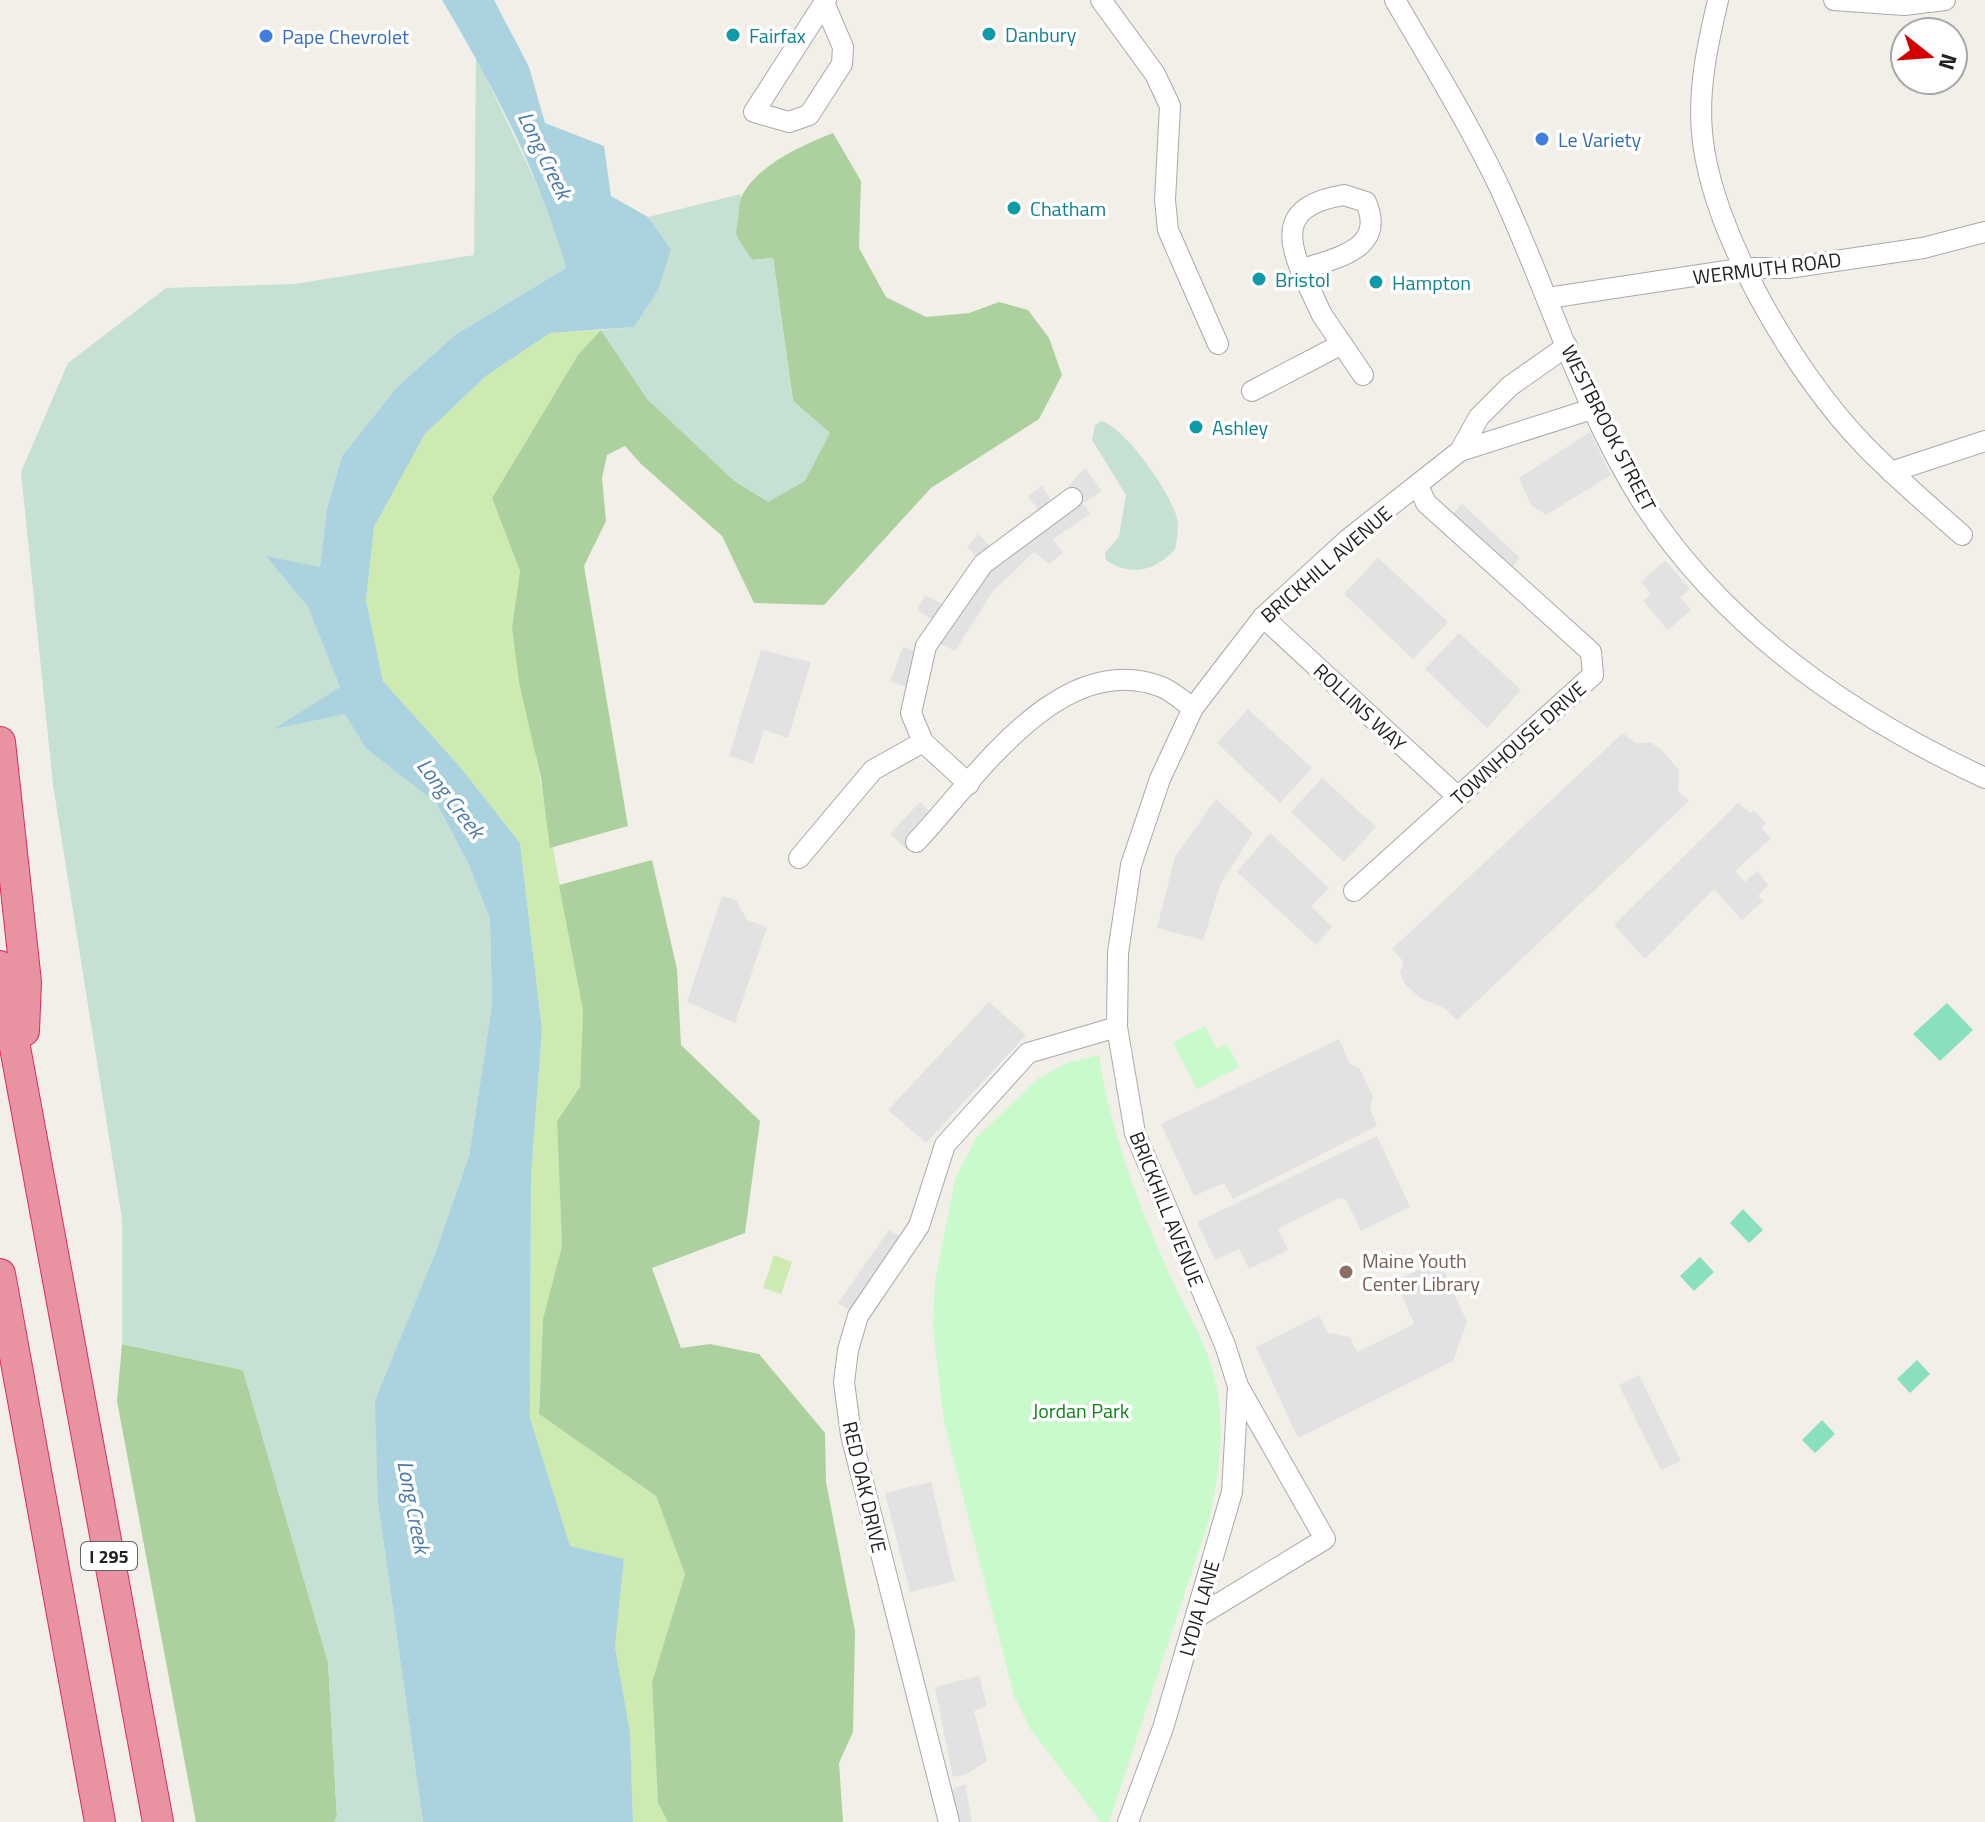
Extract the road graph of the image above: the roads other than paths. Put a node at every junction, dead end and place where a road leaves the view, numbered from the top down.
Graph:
1 (1101, 0) edge
2 (1395, 0) edge
3 (1718, 0) edge
4 (1834, 0) edge
5 (1945, 0) edge
6 (825, 2) edge
7 (1985, 232) edge
8 (1746, 268) junction
9 (1301, 270) dead end
10 (1548, 298) junction
11 (1218, 344) dead end
12 (1342, 344) junction
13 (1567, 346) junction
14 (1363, 375) dead end
15 (1252, 391) dead end
16 (1595, 408) junction
17 (1985, 441) edge
18 (1460, 451) junction
19 (1891, 472) junction
20 (1418, 486) junction
21 (1072, 498) dead end
22 (1962, 535) dead end
23 (1263, 617) junction
24 (1193, 708) junction
25 (0, 742) edge
26 (923, 742) junction
27 (1985, 778) edge
28 (969, 784) junction
29 (1458, 797) junction
30 (916, 842) dead end
31 (799, 858) dead end
32 (1354, 891) dead end
33 (0, 966) edge
34 (1117, 1027) junction
35 (22, 1081) junction
36 (0, 1274) edge
37 (0, 1307) edge
38 (1238, 1386) junction
39 (32, 1450) junction
40 (1197, 1617) junction
41 (100, 1822) edge
42 (158, 1822) edge
43 (949, 1822) edge
44 (1128, 1822) edge

1 - 11 street
2 - 10 street, WESTBROOK STREET
3 - 8 street
4 - 5 street
6 - 6 street
7 - 8 street, WERMUTH ROAD
8 - 10 street, WERMUTH ROAD
8 - 19 street
9 - 12 street
10 - 13 street, WESTBROOK STREET
12 - 14 street
12 - 15 street
13 - 16 street, WESTBROOK STREET
13 - 18 street, BRICKHILL AVENUE
16 - 18 street, BRICKHILL AVENUE
16 - 27 street, WESTBROOK STREET
17 - 19 street
18 - 20 street, BRICKHILL AVENUE
19 - 22 street
20 - 23 street, BRICKHILL AVENUE
20 - 29 street, TOWNHOUSE DRIVE
21 - 26 street
23 - 24 street, BRICKHILL AVENUE
23 - 29 street, ROLLINS WAY
24 - 28 street
24 - 34 street, BRICKHILL AVENUE
25 - 35 highway
26 - 28 street
26 - 31 street
28 - 30 street
29 - 32 street, TOWNHOUSE DRIVE
33 - 35 highway, I 295
34 - 38 street, BRICKHILL AVENUE
34 - 43 street, RED OAK DRIVE
35 - 42 highway, I 295
36 - 39 highway, I 295
37 - 39 highway
38 - 40 street, LYDIA LANE
38 - 40 street, BRICKHILL AVENUE
39 - 41 highway, I 295
40 - 44 street, LYDIA LANE

